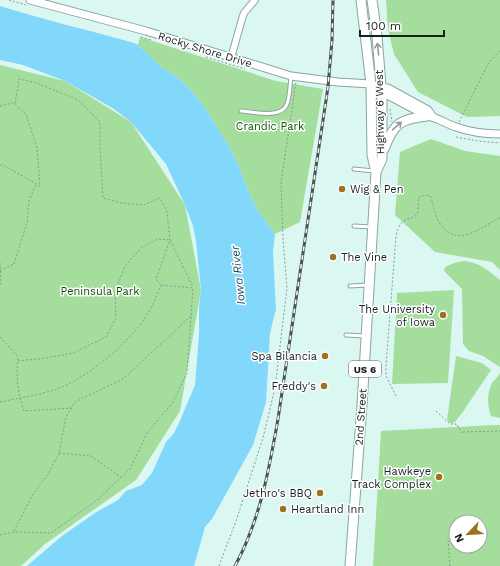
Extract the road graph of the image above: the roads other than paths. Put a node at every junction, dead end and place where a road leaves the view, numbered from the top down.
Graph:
1 (255, 0) edge
2 (361, 0) edge
3 (372, 0) edge
4 (29, 3) edge
5 (231, 58) junction
6 (293, 80) junction
7 (371, 84) junction
8 (381, 88) junction
9 (241, 111) dead end
10 (430, 117) junction
11 (500, 134) edge
12 (382, 154) junction
13 (354, 169) dead end
14 (376, 172) junction
15 (354, 226) dead end
16 (373, 227) junction
17 (370, 285) junction
18 (350, 286) dead end
19 (346, 336) dead end
20 (367, 336) junction
21 (350, 566) edge

1 - 5 street
2 - 7 main road, Highway 6 West / US 6
8 -> 3 main road, Highway 6 West / US 6
4 - 5 street, Rocky Shore Drive
5 - 6 street, Rocky Shore Drive
6 - 7 street, Rocky Shore Drive
6 - 9 lane
7 - 8 street, Rocky Shore Drive
7 - 14 main road, Highway 6 West / US 6
8 - 10 street, Rocky Shore Drive
8 - 12 main road, Highway 6 West / US 6
10 - 11 street, Rocky Shore Drive
12 -> 10 main road
12 - 14 main road, Highway 6 West / US 6
13 - 14 lane
14 - 16 main road, 2nd Street / US 6
15 - 16 lane
16 - 17 main road, 2nd Street / US 6
17 - 18 lane
17 - 20 main road, 2nd Street / US 6
19 - 20 lane
20 - 21 main road, 2nd Street / US 6

